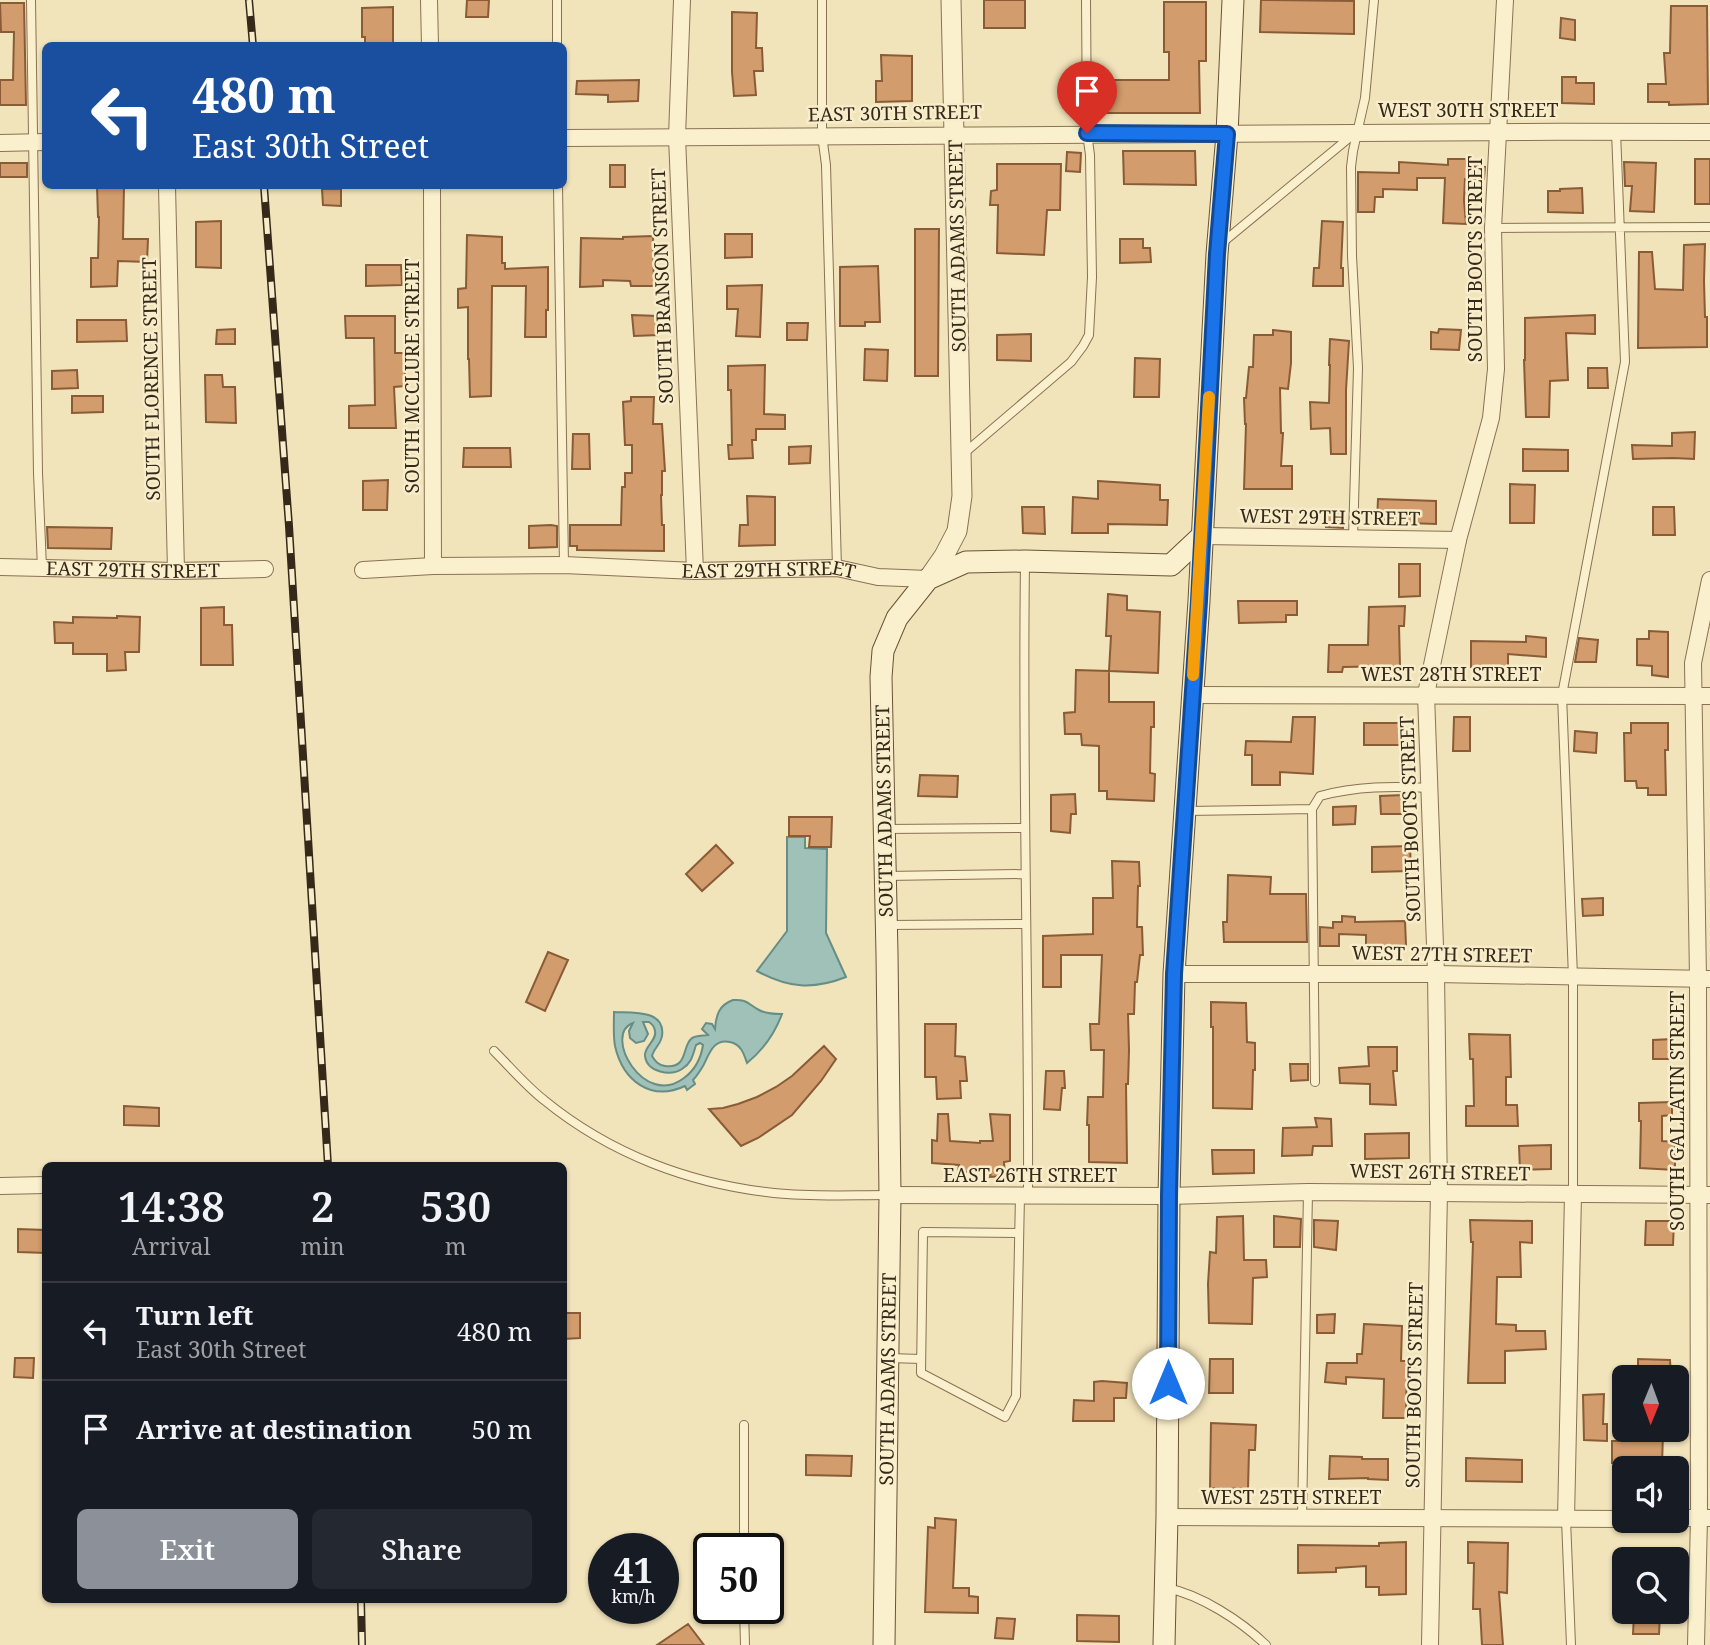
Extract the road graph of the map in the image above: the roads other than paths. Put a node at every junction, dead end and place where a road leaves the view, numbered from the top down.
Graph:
1 (31, 0) edge
2 (429, 0) edge
3 (557, 0) edge
4 (682, 0) edge
5 (822, 0) edge
6 (951, 0) edge
7 (1086, 0) edge
8 (1233, 0) edge
9 (1374, 0) edge
10 (1505, 0) edge
11 (430, 42) edge
12 (557, 42) edge
13 (1357, 131) junction
14 (1497, 131) junction
15 (1616, 131) junction
16 (1710, 132) edge
17 (1087, 133) junction
18 (954, 134) junction
19 (1227, 134) junction
20 (822, 135) junction
21 (677, 137) junction
22 (567, 138) edge
23 (0, 143) edge
24 (39, 143) edge
25 (167, 189) edge
26 (432, 189) edge
27 (558, 189) edge
28 (1710, 227) edge
29 (1493, 228) junction
30 (1620, 228) junction
31 (1217, 247) junction
32 (961, 456) junction
33 (1202, 536) junction
34 (1353, 538) junction
35 (1458, 540) junction
36 (1025, 561) junction
37 (564, 565) junction
38 (1171, 565) junction
39 (433, 566) junction
40 (0, 567) edge
41 (42, 568) junction
42 (837, 568) junction
43 (264, 569) dead end
44 (363, 570) dead end
45 (176, 571) junction
46 (695, 571) junction
47 (928, 579) junction
48 (1710, 580) edge
49 (1199, 601) junction
50 (1426, 694) junction
51 (1192, 695) junction
52 (1562, 695) junction
53 (1702, 696) edge
54 (1430, 788) junction
55 (1312, 809) junction
56 (1185, 811) junction
57 (1025, 828) junction
58 (884, 829) junction
59 (1025, 874) junction
60 (886, 876) junction
61 (1026, 924) junction
62 (887, 925) junction
63 (1174, 974) junction
64 (1314, 974) junction
65 (1436, 974) junction
66 (1573, 977) junction
67 (1704, 979) edge
68 (494, 1051) dead end
69 (1315, 1083) dead end
70 (42, 1185) edge
71 (0, 1186) edge
72 (1308, 1192) junction
73 (1440, 1192) junction
74 (1704, 1194) edge
75 (890, 1195) junction
76 (1573, 1195) junction
77 (1024, 1196) junction
78 (1169, 1196) junction
79 (1019, 1233) junction
80 (889, 1358) junction
81 (921, 1359) junction
82 (744, 1425) dead end
83 (1167, 1517) junction
84 (1303, 1518) junction
85 (1704, 1518) edge
86 (1433, 1519) junction
87 (1566, 1519) junction
88 (1612, 1519) edge
89 (744, 1533) edge
90 (1165, 1588) junction
91 (744, 1624) edge
92 (745, 1645) edge
93 (884, 1645) edge
94 (1164, 1645) edge
95 (1266, 1645) edge
96 (1430, 1645) edge
97 (1571, 1645) edge
98 (1696, 1645) edge

1 - 24 lane
2 - 11 street
3 - 12 lane
4 - 21 street, SOUTH BRANSON STREET
5 - 20 lane
6 - 18 street, SOUTH ADAMS STREET
7 - 17 lane
8 - 19 main road
9 - 13 lane
10 - 14 street, SOUTH BOOTS STREET
13 - 14 street, WEST 30TH STREET
13 - 19 street, WEST 30TH STREET
13 - 31 lane
13 - 34 lane
14 - 15 street, WEST 30TH STREET
14 - 29 street, SOUTH BOOTS STREET
15 - 16 street, WEST 30TH STREET
15 - 30 lane
17 - 18 street, EAST 30TH STREET
17 - 19 street, EAST 30TH STREET
17 - 32 lane
18 - 20 street, EAST 30TH STREET
18 - 32 street, SOUTH ADAMS STREET
19 - 31 main road
20 - 21 street, EAST 30TH STREET
20 - 42 lane
21 - 22 street, EAST 30TH STREET
21 - 46 street, SOUTH BRANSON STREET
23 - 24 street
24 - 41 lane
25 - 45 street, SOUTH FLORENCE STREET
26 - 39 street, SOUTH MCCLURE STREET
27 - 37 lane
28 - 30 lane
29 - 30 lane
29 - 35 street, SOUTH BOOTS STREET
30 - 52 lane
31 - 33 main road
32 - 47 street, SOUTH ADAMS STREET
33 - 34 street, WEST 29TH STREET
33 - 38 main road
33 - 49 main road
34 - 35 street, WEST 29TH STREET
35 - 50 street, SOUTH BOOTS STREET
36 - 38 main road, EAST 29TH STREET
36 - 47 main road, EAST 29TH STREET
36 - 57 lane
37 - 39 street, EAST 29TH STREET
37 - 46 street, EAST 29TH STREET
38 - 49 main road
39 - 44 street, EAST 29TH STREET
40 - 41 street, EAST 29TH STREET
41 - 45 street, EAST 29TH STREET
42 - 46 street, EAST 29TH STREET
42 - 47 street, EAST 29TH STREET
43 - 45 street, EAST 29TH STREET
47 - 58 main road, SOUTH ADAMS STREET
48 - 53 street, SOUTH GALLATIN STREET
49 - 51 main road
50 - 51 street, WEST 28TH STREET
50 - 52 street, WEST 28TH STREET
50 - 54 street, SOUTH BOOTS STREET
51 - 56 main road
52 - 53 street, WEST 28TH STREET
52 - 66 lane
53 - 67 street, SOUTH GALLATIN STREET
54 - 55 lane
54 - 65 street, SOUTH BOOTS STREET
55 - 56 lane
55 - 64 lane
56 - 63 main road
57 - 58 lane
57 - 59 lane
58 - 60 main road, SOUTH ADAMS STREET
59 - 60 lane
59 - 61 lane
60 - 62 main road, SOUTH ADAMS STREET
61 - 62 lane
61 - 77 lane
62 - 75 main road, SOUTH ADAMS STREET
63 - 64 street, WEST 27TH STREET
63 - 78 main road
64 - 65 street, WEST 27TH STREET
64 - 69 lane
65 - 66 street, WEST 27TH STREET
65 - 73 street, SOUTH BOOTS STREET
66 - 67 street, WEST 27TH STREET
66 - 76 lane
67 - 74 street, SOUTH GALLATIN STREET
68 - 75 lane
70 - 71 street
72 - 73 street, WEST 26TH STREET
72 - 78 street, WEST 26TH STREET
72 - 84 lane
73 - 76 street, WEST 26TH STREET
73 - 86 street, SOUTH BOOTS STREET
74 - 76 street, WEST 26TH STREET
74 - 85 street, SOUTH GALLATIN STREET
75 - 77 street, EAST 26TH STREET
75 - 80 main road, SOUTH ADAMS STREET
76 - 87 street
77 - 78 street, EAST 26TH STREET
77 - 79 lane
78 - 83 main road
79 - 81 lane
79 - 81 lane
80 - 81 lane
80 - 93 main road, SOUTH ADAMS STREET
82 - 89 lane
83 - 84 street, WEST 25TH STREET
83 - 90 main road
84 - 86 street, WEST 25TH STREET
85 - 98 street, SOUTH GALLATIN STREET
86 - 87 street, WEST 25TH STREET
86 - 96 street, SOUTH BOOTS STREET
87 - 88 street, WEST 25TH STREET
87 - 97 lane
90 - 94 main road
90 - 95 lane
91 - 92 lane

